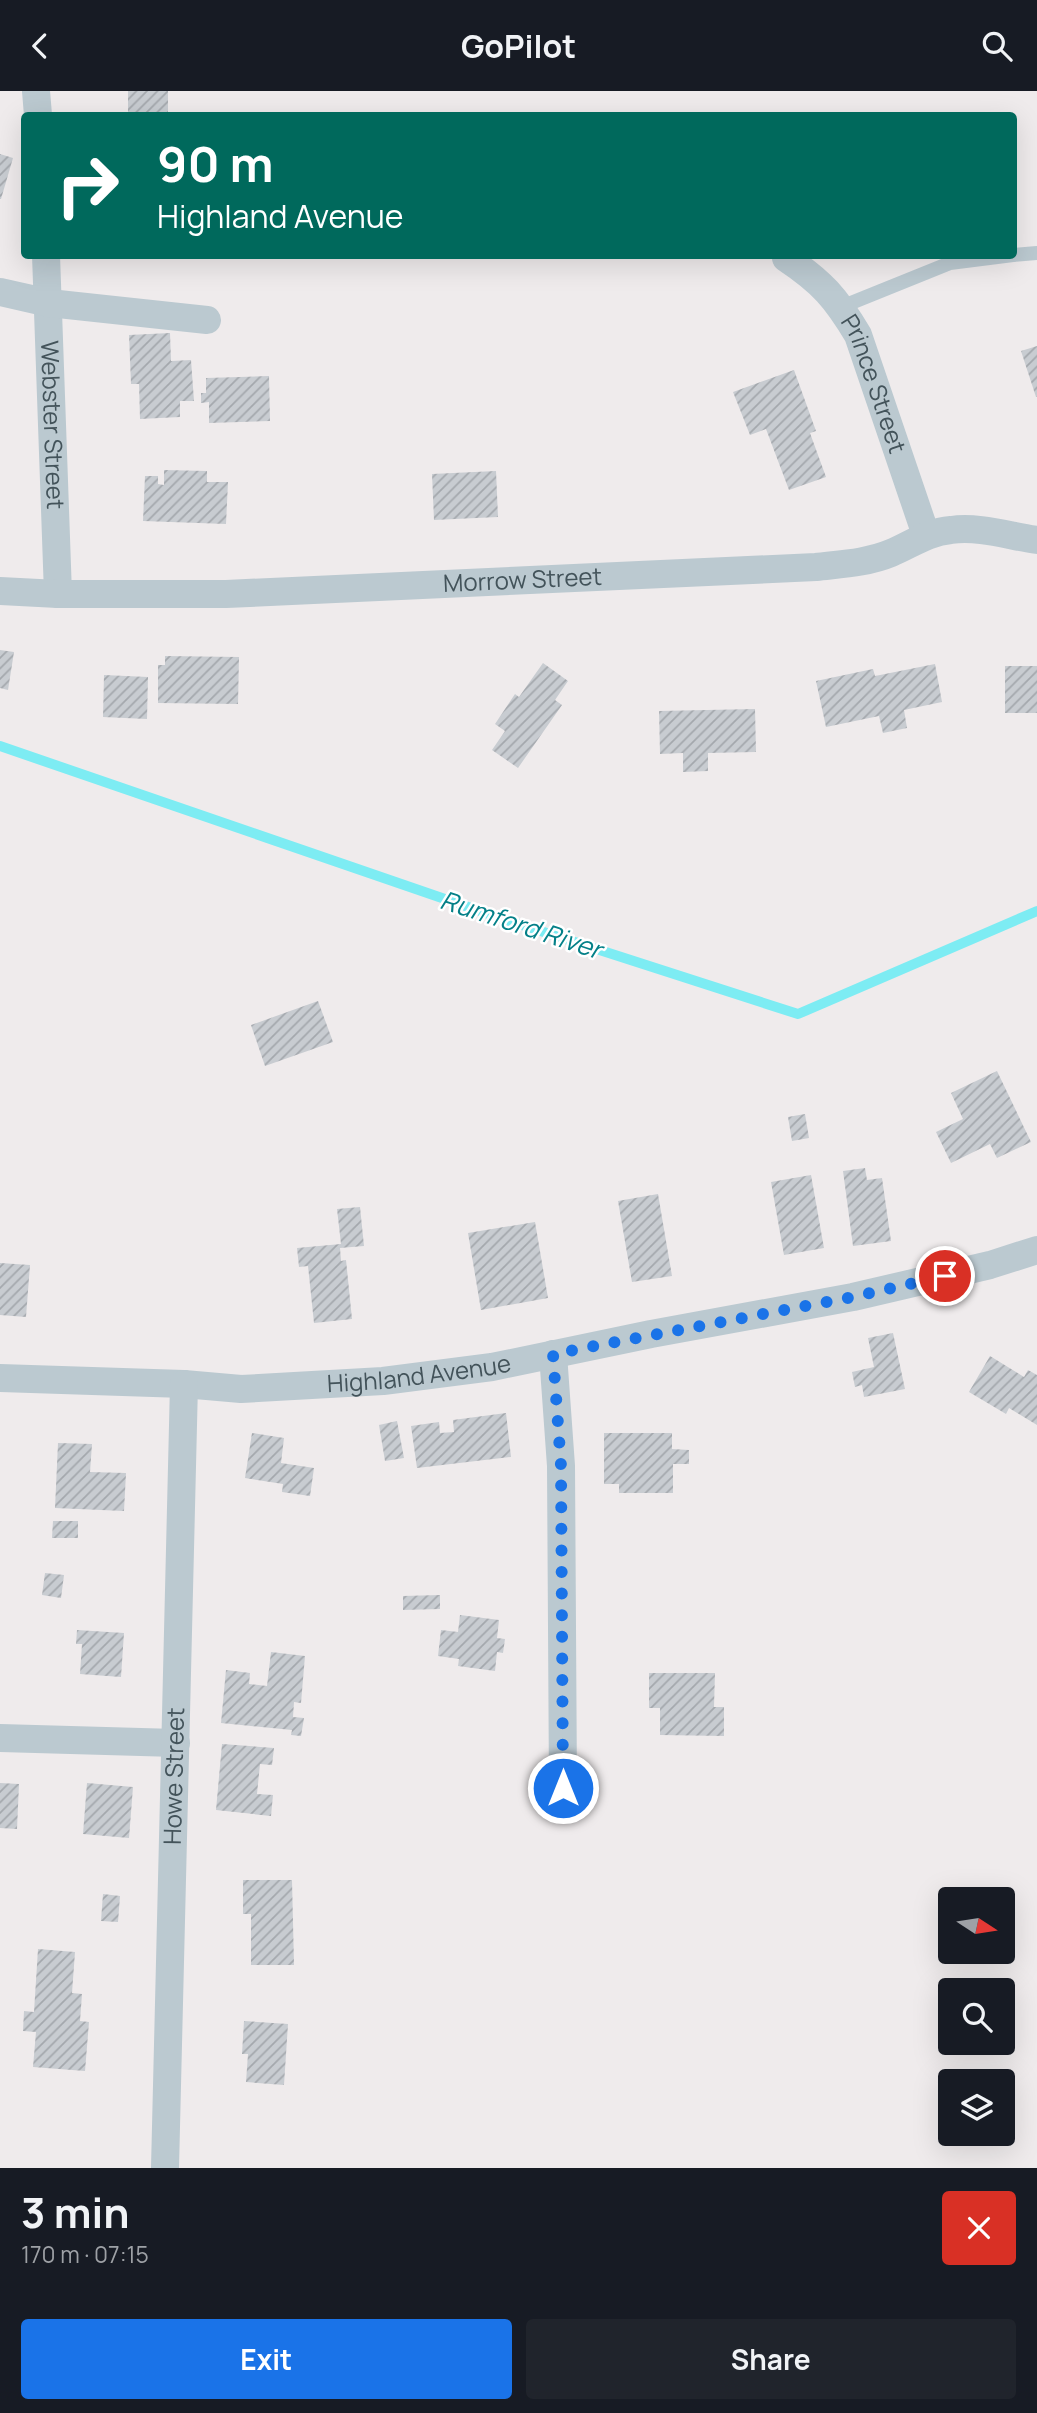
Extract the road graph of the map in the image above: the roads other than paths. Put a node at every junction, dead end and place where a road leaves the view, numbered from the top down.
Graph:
1 (36, 91) edge
2 (38, 112) edge
3 (1037, 253) edge
4 (1017, 255) edge
5 (46, 259) edge
6 (787, 259) edge
7 (982, 259) edge
8 (0, 292) edge
9 (49, 303) junction
10 (841, 307) junction
11 (207, 320) dead end
12 (926, 535) junction
13 (1037, 540) edge
14 (0, 591) edge
15 (58, 594) junction
16 (1037, 1250) edge
17 (553, 1354) junction
18 (0, 1378) edge
19 (184, 1384) junction
20 (0, 1738) edge
21 (176, 1743) junction
22 (563, 1788) dead end
23 (165, 2168) edge

1 - 2 street
3 - 4 lane
5 - 9 street, Webster Street
6 - 10 street, Prince Street
7 - 10 lane
8 - 9 street
9 - 11 street
9 - 15 street, Webster Street
10 - 12 street, Prince Street
12 - 13 street, Morrow Street
12 - 15 street, Morrow Street
14 - 15 street, Morrow Street
16 - 17 street, Highland Avenue
17 - 19 street, Highland Avenue
17 - 22 street
18 - 19 street, Highland Avenue
19 - 21 street, Howe Street
20 - 21 street
21 - 23 street, Howe Street

